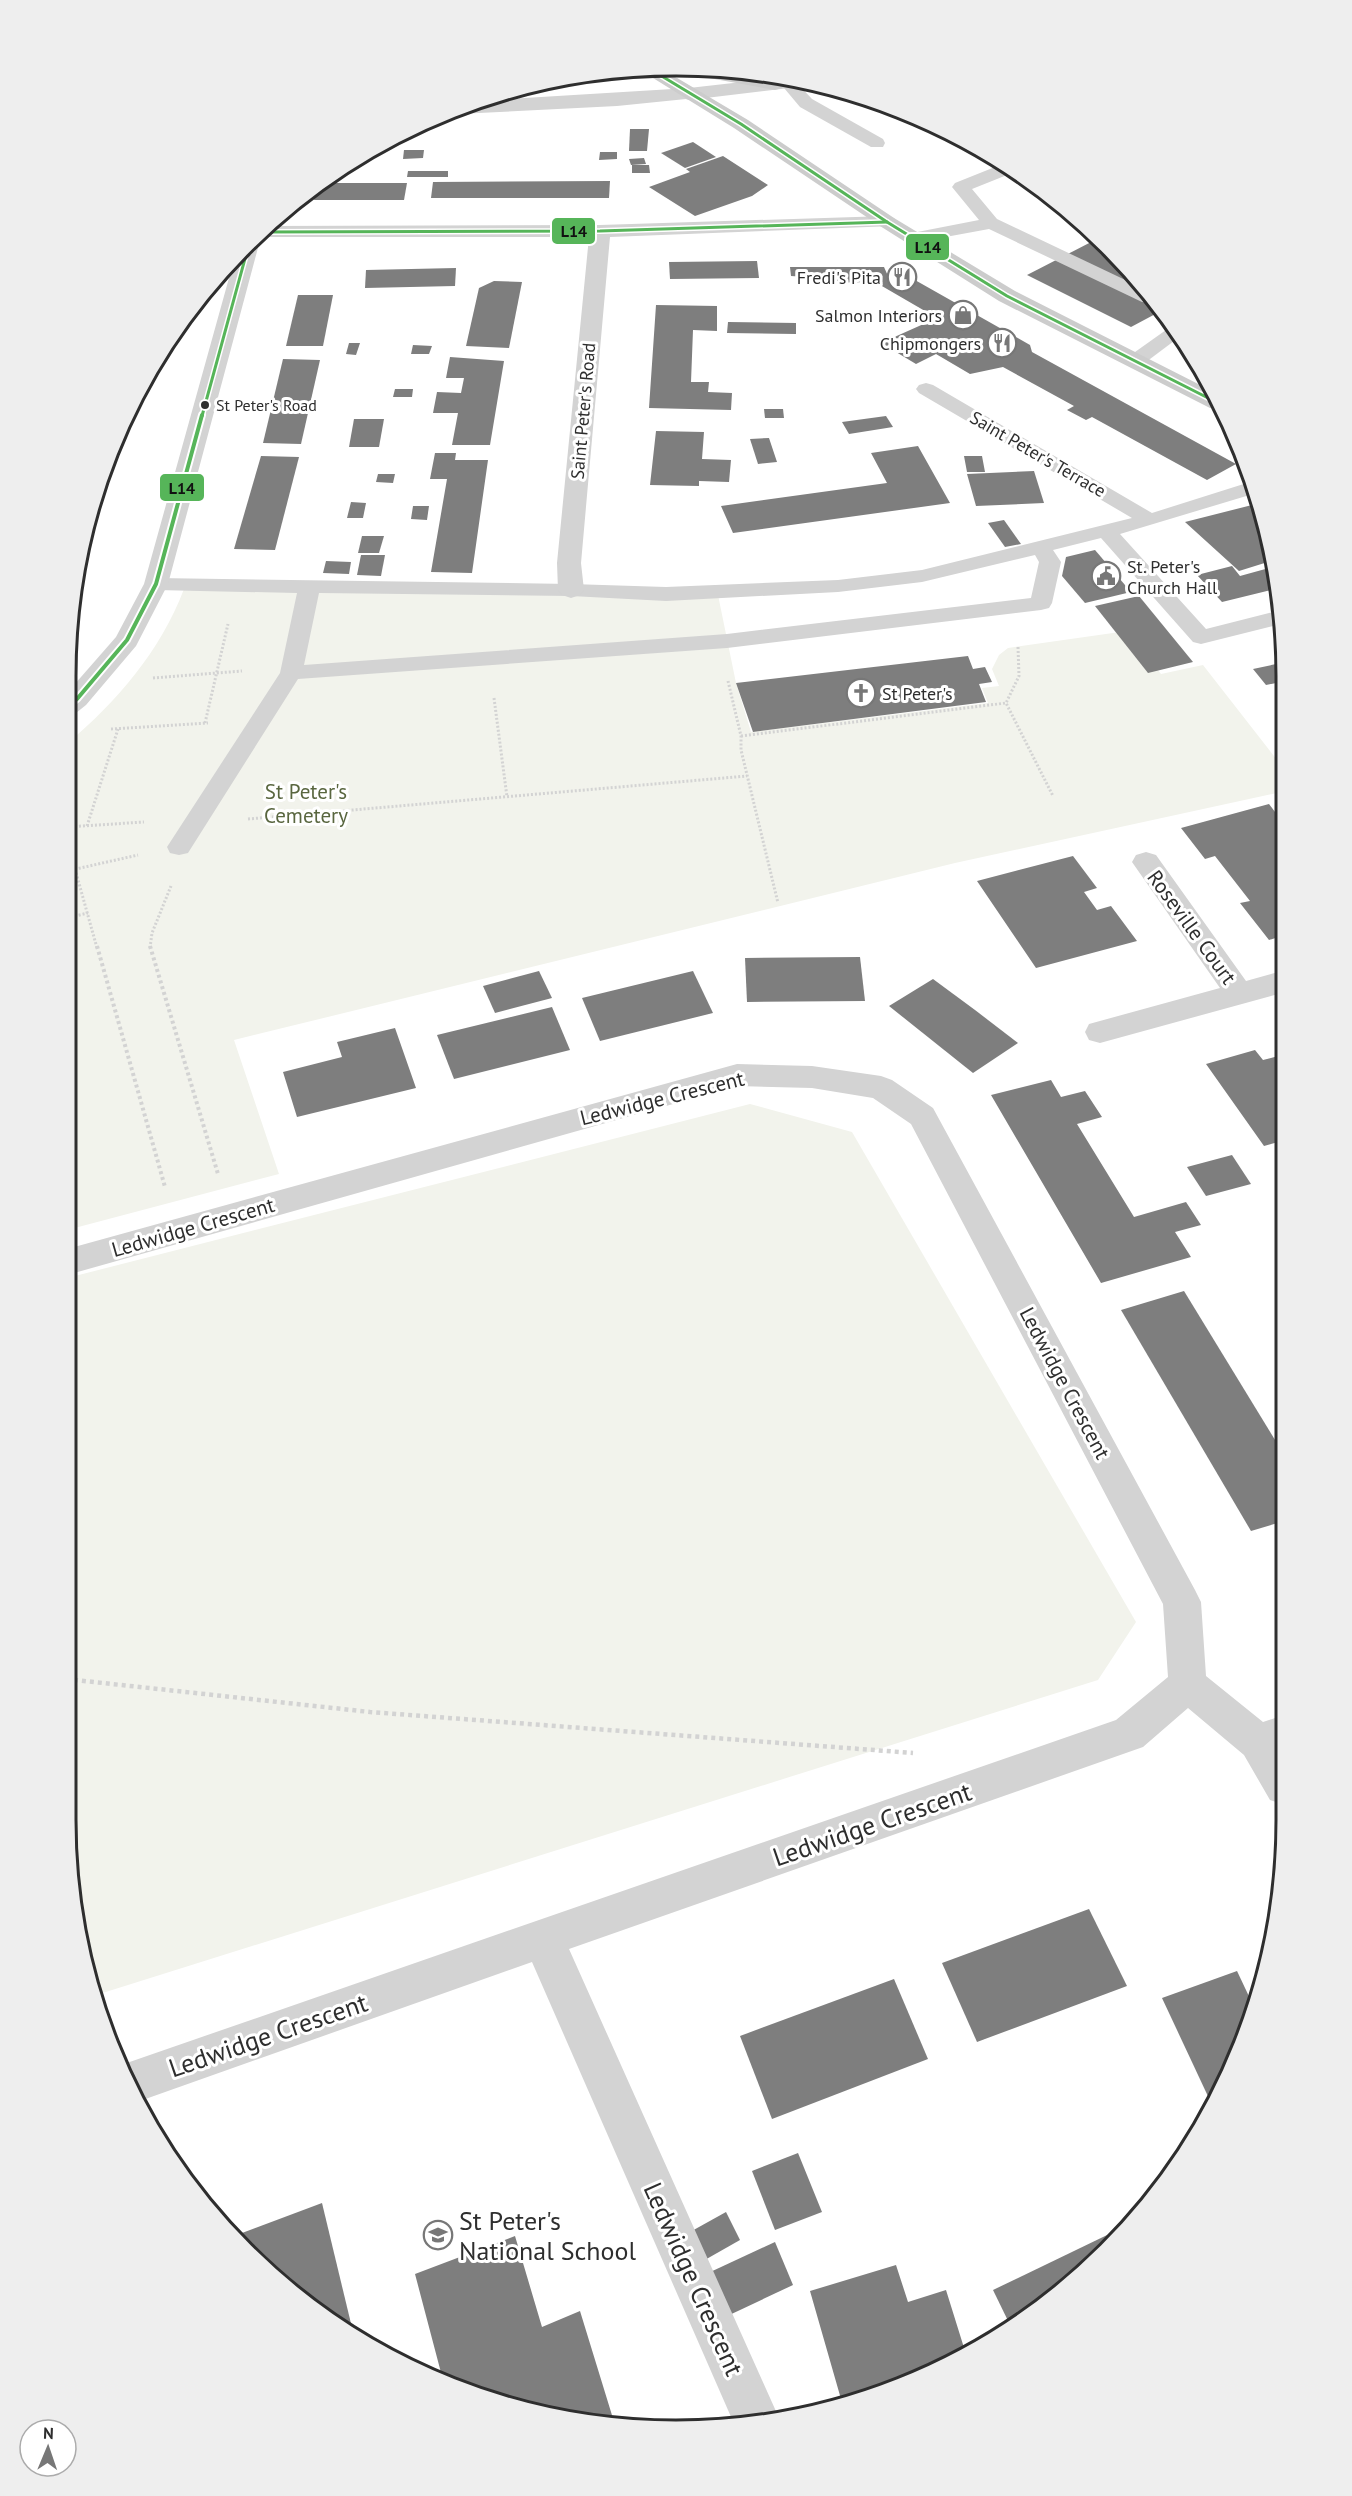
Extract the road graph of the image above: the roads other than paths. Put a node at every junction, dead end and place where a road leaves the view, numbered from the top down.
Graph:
1 (661, 77) edge
2 (769, 84) edge
3 (782, 86) edge
4 (792, 88) edge
5 (689, 94) junction
6 (488, 106) edge
7 (750, 113) junction
8 (877, 143) dead end
9 (999, 172) edge
10 (887, 222) junction
11 (991, 223) junction
12 (600, 231) junction
13 (274, 232) edge
14 (913, 238) junction
15 (244, 260) edge
16 (1136, 292) edge
17 (1169, 336) edge
18 (1135, 361) junction
19 (926, 389) dead end
20 (1206, 397) edge
21 (1246, 490) edge
22 (1150, 520) junction
23 (1106, 531) junction
24 (1041, 547) junction
25 (156, 584) junction
26 (571, 590) junction
27 (308, 594) dead end
28 (1272, 619) edge
29 (291, 670) junction
30 (76, 700) edge
31 (179, 847) road end
32 (1146, 862) dead end
33 (1276, 984) edge
34 (1239, 993) junction
35 (1100, 1032) dead end
36 (76, 1260) edge
37 (1188, 1684) junction
38 (1271, 1737) edge
39 (1276, 1756) edge
40 (543, 1939) junction
41 (136, 2081) edge
42 (753, 2414) edge

1 - 5 main road
2 - 5 street
3 - 7 main road
4 - 8 lane
5 - 6 street
5 - 7 main road
7 - 10 main road
9 - 11 lane
10 - 12 street
10 - 14 main road
11 - 14 lane
11 - 16 lane
12 - 13 street
12 - 26 street, Saint Peter's Road
14 - 18 main road
15 - 25 street
17 - 18 lane
18 - 20 main road
19 - 22 lane, Saint Peter's Terrace
21 - 22 lane, Saint Peter's Terrace
22 - 23 lane, Saint Peter's Terrace
23 - 24 lane, Saint Peter's Terrace
23 - 28 lane, Saint Peter's Terrace
24 - 26 lane, Saint Peter's Terrace
24 - 29 lane
25 - 26 lane, Saint Peter's Terrace
25 - 30 street
27 - 29 lane
29 - 31 lane
32 - 34 street, Roseville Court
33 - 34 street, Roseville Court
34 - 35 street, Roseville Court
36 - 37 street, Ledwidge Crescent
37 - 38 street
37 - 40 street, Ledwidge Crescent
38 - 39 street
40 - 41 street, Ledwidge Crescent
40 - 42 street, Ledwidge Crescent

